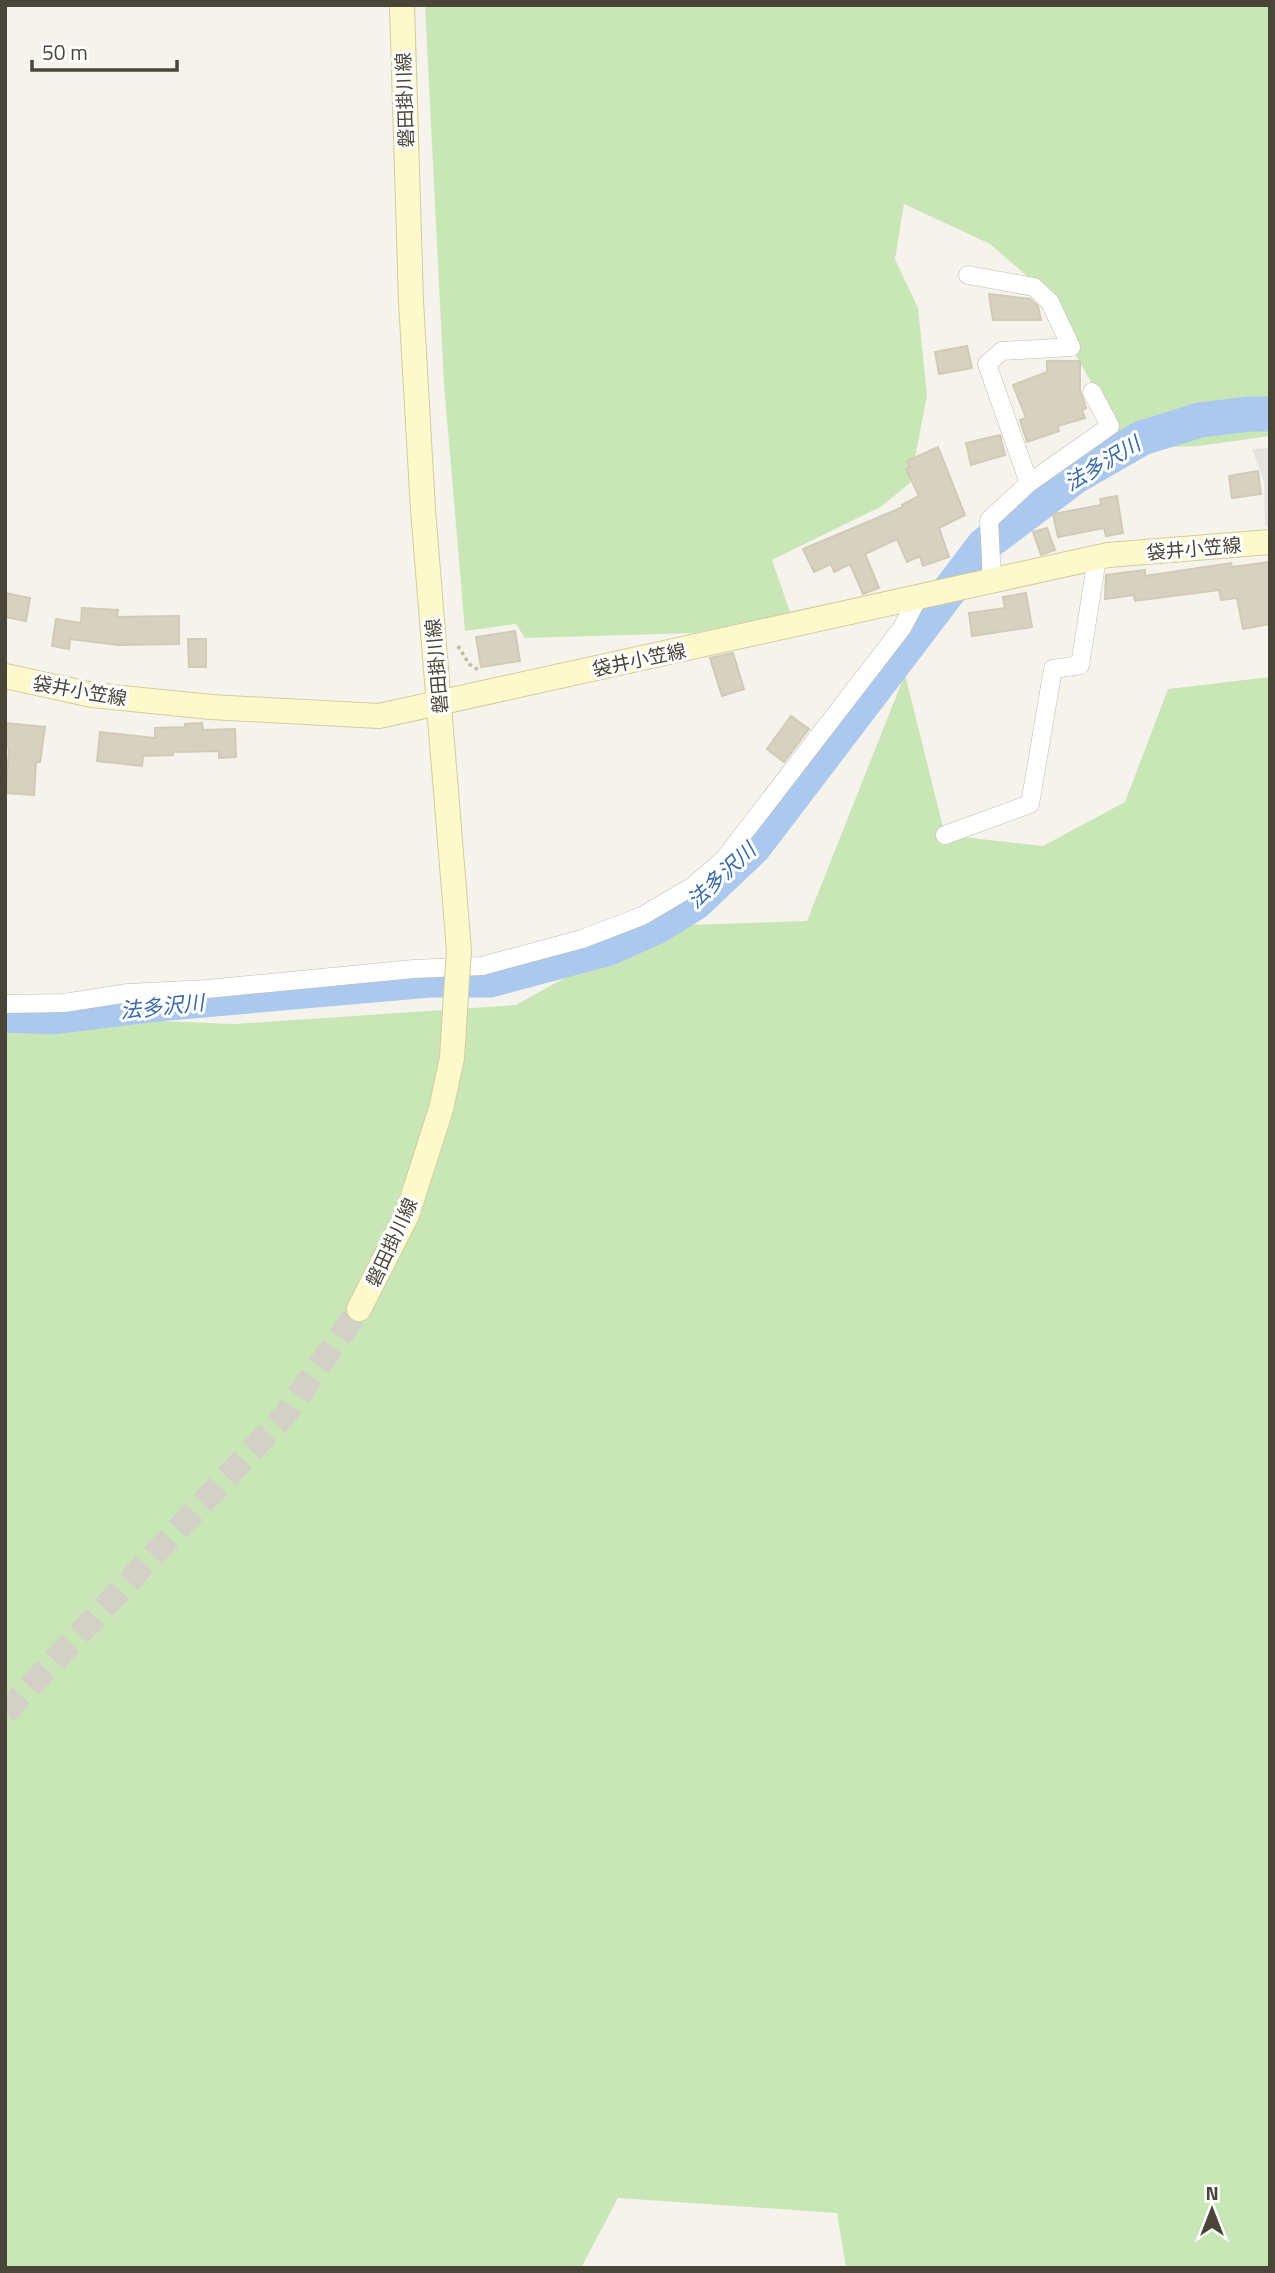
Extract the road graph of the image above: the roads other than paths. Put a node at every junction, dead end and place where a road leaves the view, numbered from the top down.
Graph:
1 (402, 5) edge
2 (968, 275) dead end
3 (1092, 392) dead end
4 (1029, 483) junction
5 (1270, 542) edge
6 (1097, 558) junction
7 (992, 580) junction
8 (918, 598) junction
9 (5, 676) edge
10 (440, 703) junction
11 (945, 835) dead end
12 (5, 1004) edge
13 (359, 1309) tunnel mouth

1 - 10 main road, 磐田掛川線
2 - 4 street
3 - 4 street
4 - 7 street
5 - 6 main road, 袋井小笠線
6 - 7 main road, 袋井小笠線
6 - 11 street
7 - 8 main road, 袋井小笠線
8 - 10 main road, 袋井小笠線
8 - 12 street
9 - 10 main road, 袋井小笠線
10 - 13 main road, 磐田掛川線, bridge

